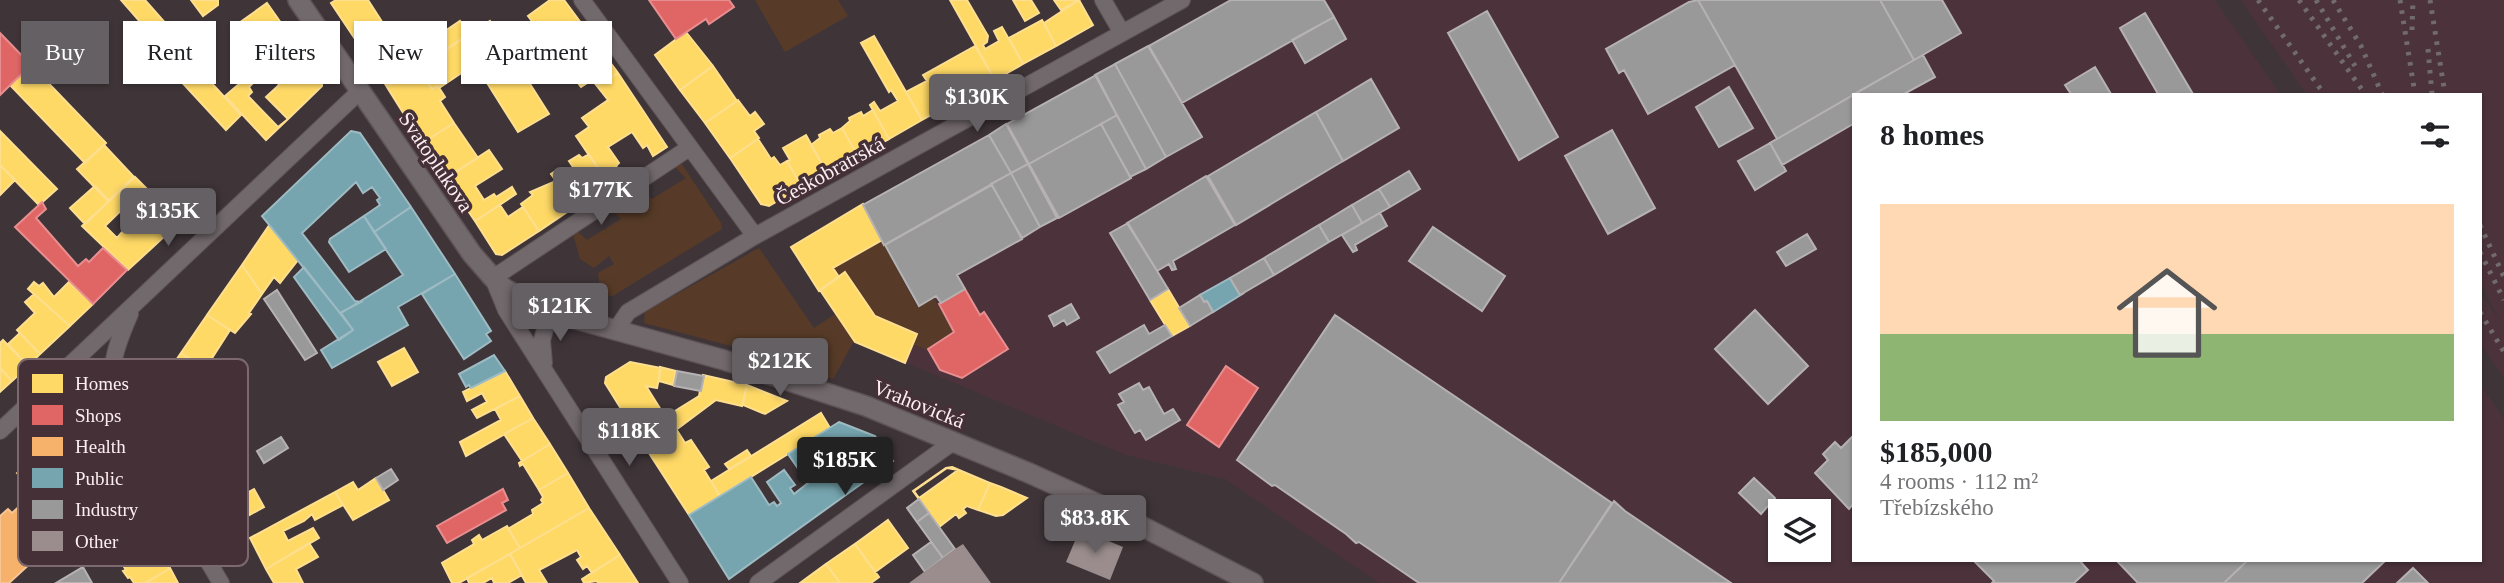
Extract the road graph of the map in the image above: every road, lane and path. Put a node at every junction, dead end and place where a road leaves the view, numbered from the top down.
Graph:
1 (298, 0) edge
2 (582, 0) edge
3 (1103, 0) edge
4 (1182, 0) edge
5 (1122, 33) junction
6 (360, 91) junction
7 (689, 148) junction
8 (755, 236) junction
9 (492, 278) junction
10 (134, 305) junction
11 (550, 313) junction
12 (615, 331) junction
13 (77, 359) edge
14 (114, 359) edge
15 (547, 372) junction
16 (18, 414) edge
17 (0, 431) edge
18 (954, 442) junction
19 (211, 566) edge
20 (221, 583) edge
21 (680, 583) edge
22 (758, 583) edge
23 (1254, 583) edge

1 - 6 street, Svatoplukova
2 - 7 street
3 - 5 street
4 - 5 street, Českobratrská
5 - 8 street, Českobratrská
6 - 9 street, Svatoplukova
6 - 10 street
7 - 8 street
7 - 9 street
8 - 12 street, Českobratrská
9 - 11 street, Svatoplukova
9 - 15 street, Svatoplukova
10 - 13 street
10 - 14 street
11 - 12 street, Vrahovická
11 - 15 street, Svatoplukova
12 - 18 street, Vrahovická
15 - 21 street, Svatoplukova
16 - 17 street
18 - 22 street
18 - 23 street, Vrahovická
19 - 20 street

